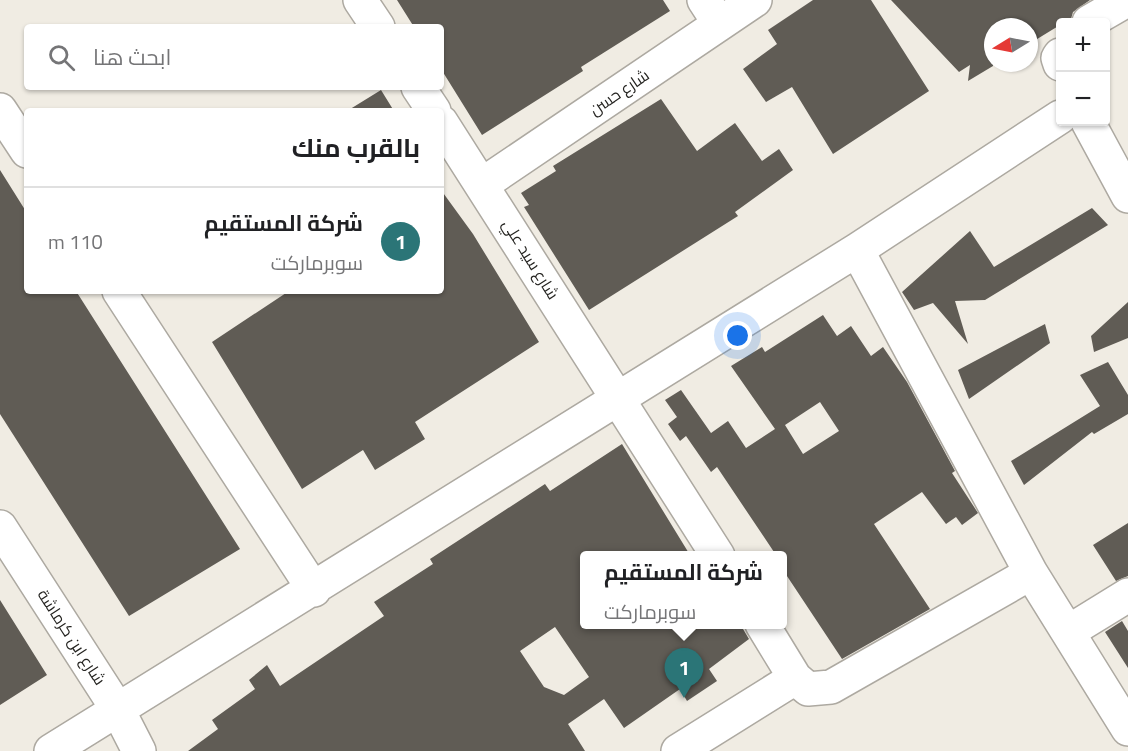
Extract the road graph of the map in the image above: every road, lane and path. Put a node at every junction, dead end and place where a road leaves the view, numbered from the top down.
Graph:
1 (360, 0) edge
2 (755, 0) edge
3 (1126, 0) edge
4 (712, 11) edge
5 (1096, 18) edge
6 (376, 24) edge
7 (420, 90) edge
8 (432, 108) edge
9 (0, 110) edge
10 (1056, 120) edge
11 (444, 126) edge
12 (1090, 126) edge
13 (24, 146) edge
14 (483, 184) junction
15 (1128, 196) edge
16 (857, 250) junction
17 (121, 294) edge
18 (619, 398) junction
19 (0, 526) edge
20 (715, 551) edge
21 (1031, 573) junction
22 (314, 590) junction
23 (1128, 595) edge
24 (765, 629) edge
25 (1068, 632) junction
26 (795, 678) junction
27 (118, 710) junction
28 (1128, 729) edge
29 (51, 751) edge
30 (139, 751) edge
31 (678, 751) edge

1 - 6 street
2 - 4 street, شارع حسن
3 - 5 street
4 - 14 street, شارع حسن
7 - 8 street
9 - 13 street
10 - 16 street
11 - 14 street, شارع سيد علي
12 - 15 street
14 - 18 street, شارع سيد علي
16 - 18 street
16 - 21 street
17 - 22 street
18 - 20 street, شارع سيد علي
18 - 22 street
19 - 27 street, شارع ابن كرماشة
21 - 25 street
21 - 26 street
22 - 27 street
23 - 25 street
24 - 26 street
25 - 28 street
26 - 31 street
27 - 29 street
27 - 30 street, شارع ابن كرماشة

